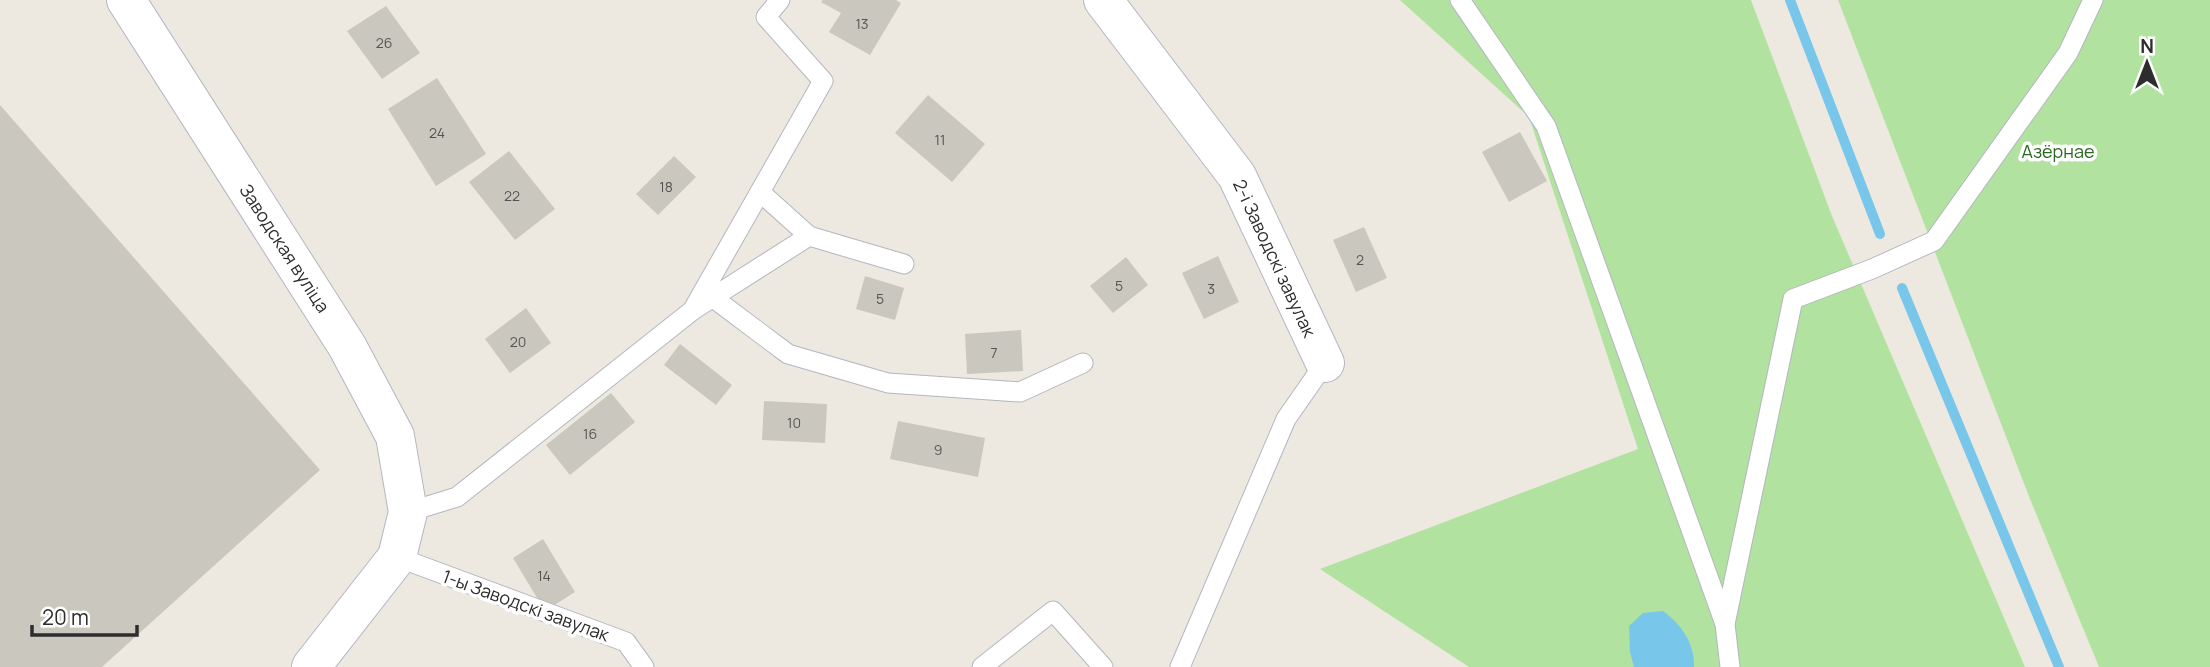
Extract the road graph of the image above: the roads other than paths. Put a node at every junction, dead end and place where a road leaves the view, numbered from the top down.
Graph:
1 (126, 0) edge
2 (780, 0) edge
3 (1103, 0) edge
4 (1460, 0) edge
5 (2093, 0) edge
6 (760, 192) junction
7 (809, 236) junction
8 (904, 264) dead end
9 (712, 298) junction
10 (693, 310) junction
11 (1083, 363) dead end
12 (1325, 363) joint
13 (408, 512) junction
14 (397, 557) junction
15 (1725, 624) junction
16 (311, 667) edge
17 (644, 667) edge
18 (982, 667) edge
19 (1104, 667) edge
20 (1180, 667) edge
21 (1731, 667) edge

1 - 13 street, Заводская вуліца
2 - 6 lane
3 - 12 street, 2-і Заводскі завулак
4 - 15 lane
5 - 15 lane
6 - 7 lane
6 - 10 lane
7 - 8 lane
7 - 9 lane
9 - 10 lane
9 - 11 lane
10 - 13 lane
12 - 20 lane, 2-і Заводскі завулак
13 - 14 street, Заводская вуліца
14 - 16 street, Заводская вуліца
14 - 17 lane, 1-ы Заводскі завулак
15 - 21 lane
18 - 19 lane

